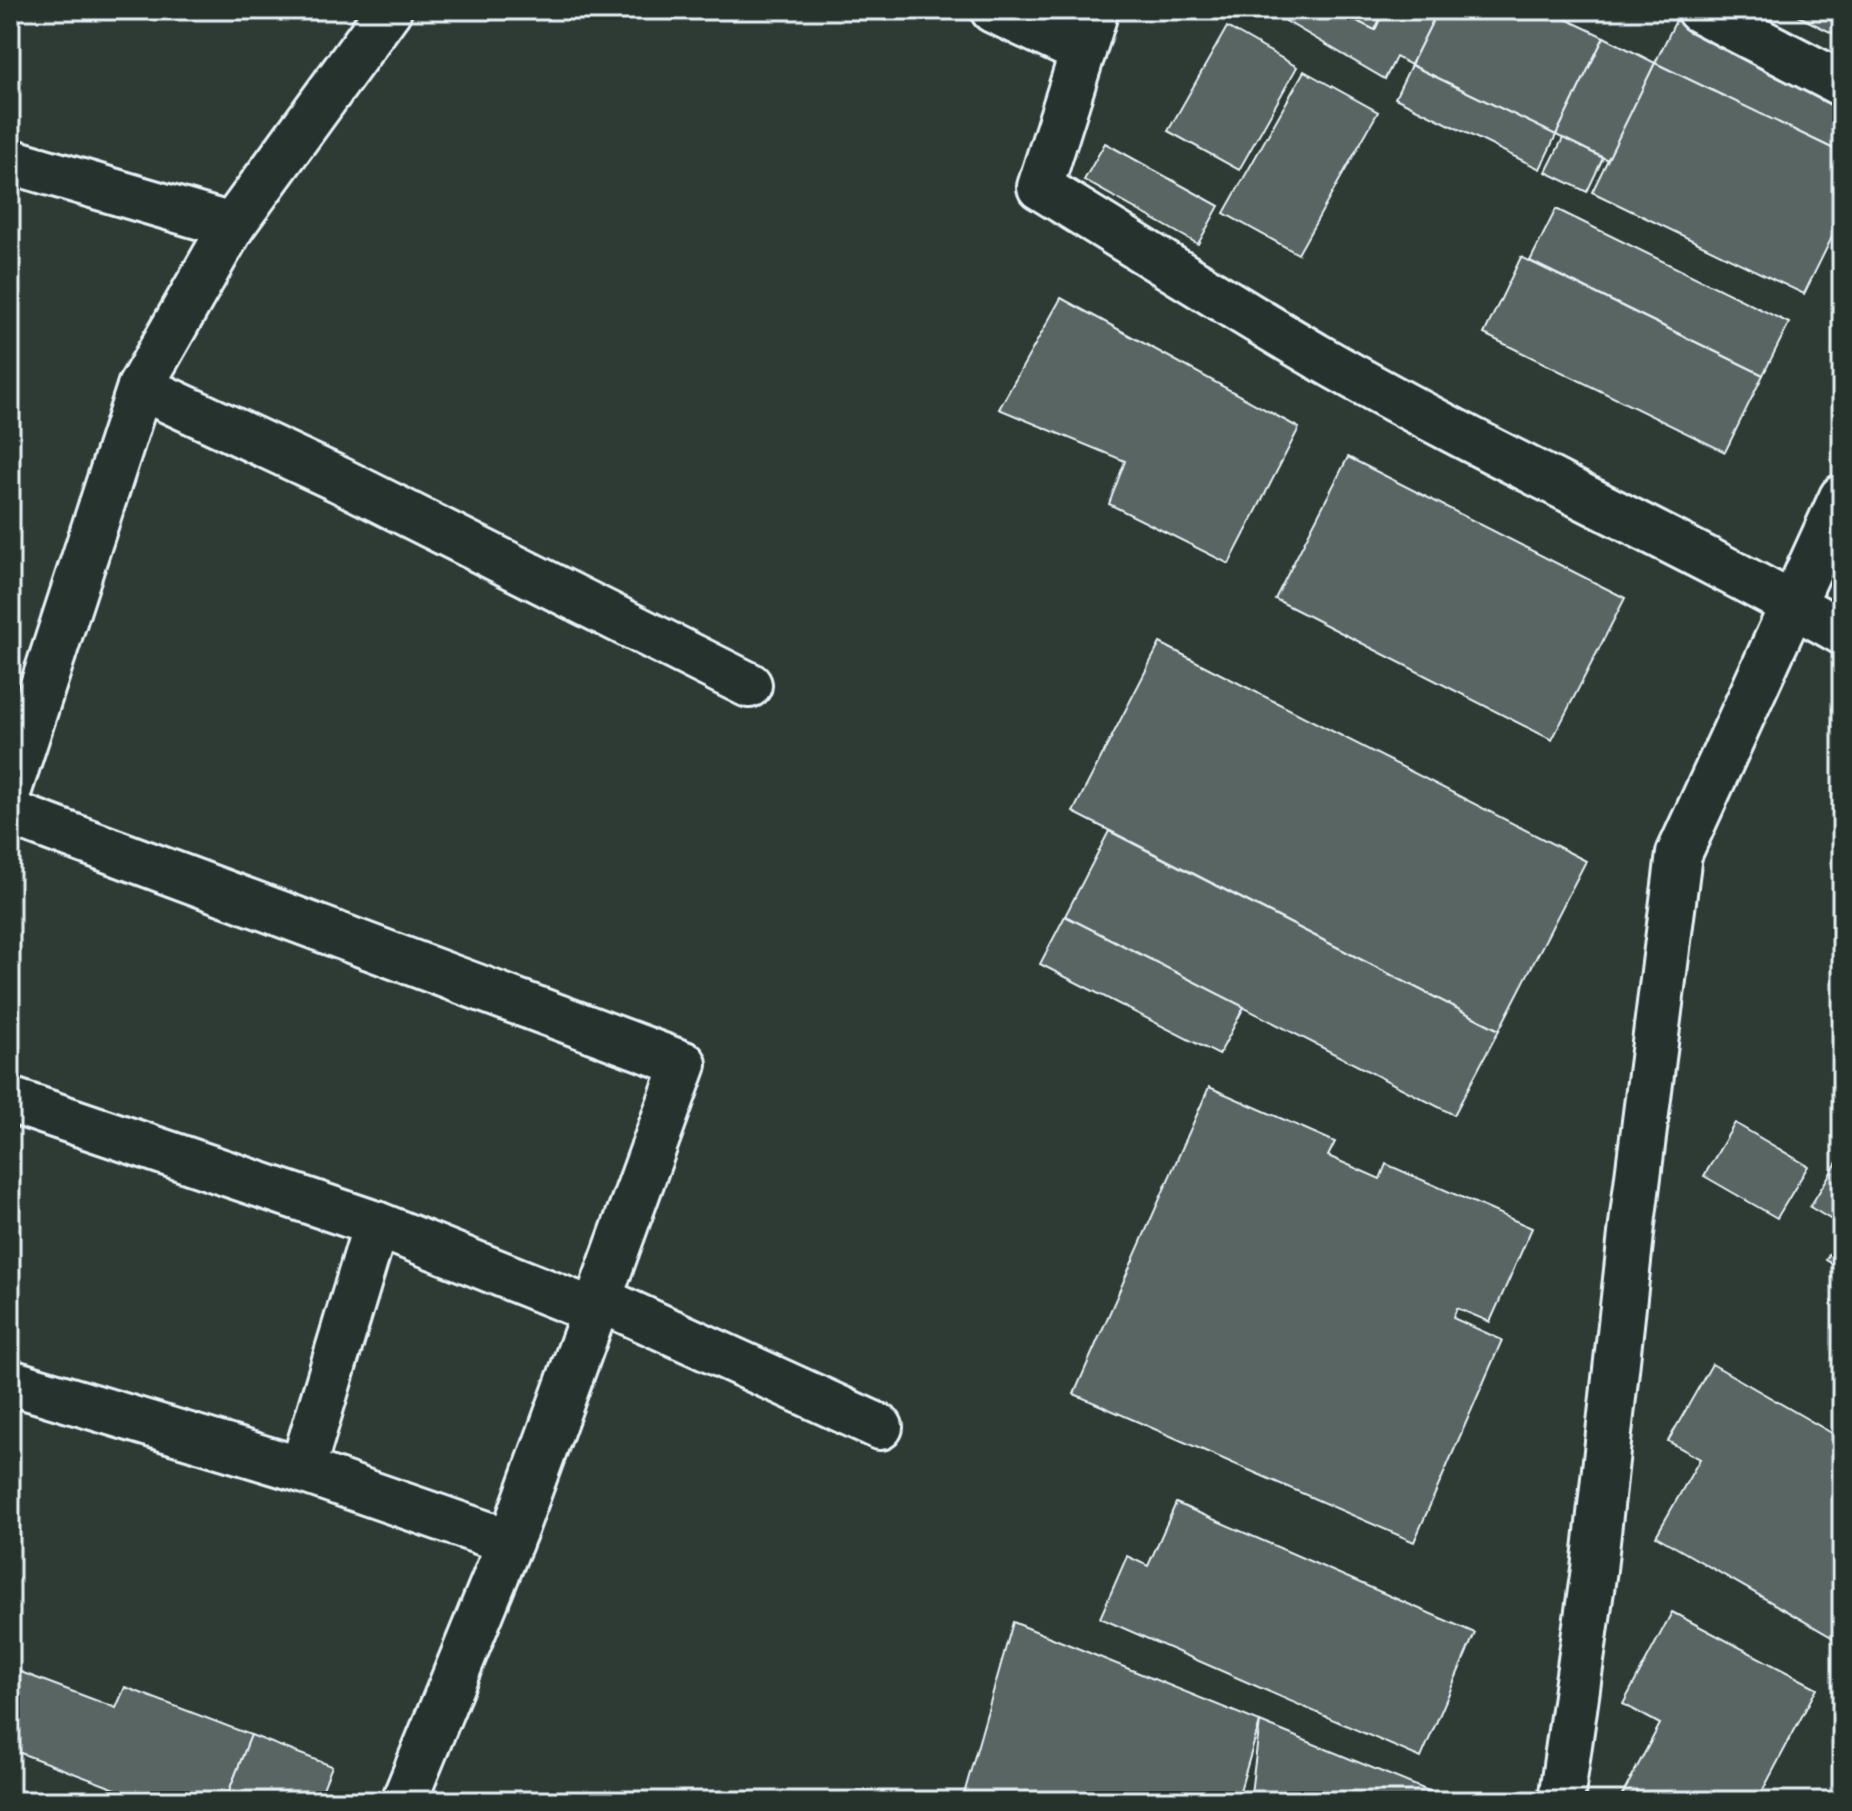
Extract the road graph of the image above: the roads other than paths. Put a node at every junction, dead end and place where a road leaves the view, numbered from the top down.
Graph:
1 (389, 10) edge
2 (993, 10) edge
3 (1096, 10) edge
4 (1699, 10) edge
5 (1083, 52) junction
6 (1842, 84) edge
7 (10, 161) edge
8 (232, 226) junction
9 (140, 387) junction
10 (1842, 497) edge
11 (1793, 605) junction
12 (1842, 632) edge
13 (749, 685) dead end
14 (14, 763) edge
15 (10, 813) edge
16 (10, 1100) edge
17 (376, 1224) junction
18 (596, 1305) junction
19 (10, 1382) edge
20 (880, 1427) dead end
21 (302, 1470) junction
22 (510, 1542) junction
23 (404, 1801) edge
24 (1561, 1801) edge

1 - 8 street
2 - 5 street
3 - 5 street
4 - 6 street
5 - 11 street
7 - 8 street
8 - 9 street
9 - 13 street
9 - 14 street
10 - 11 street
11 - 12 street
11 - 24 street
15 - 18 street
16 - 17 street
17 - 18 street
17 - 21 street
18 - 20 street
18 - 22 street
19 - 21 street
21 - 22 street
22 - 23 street

